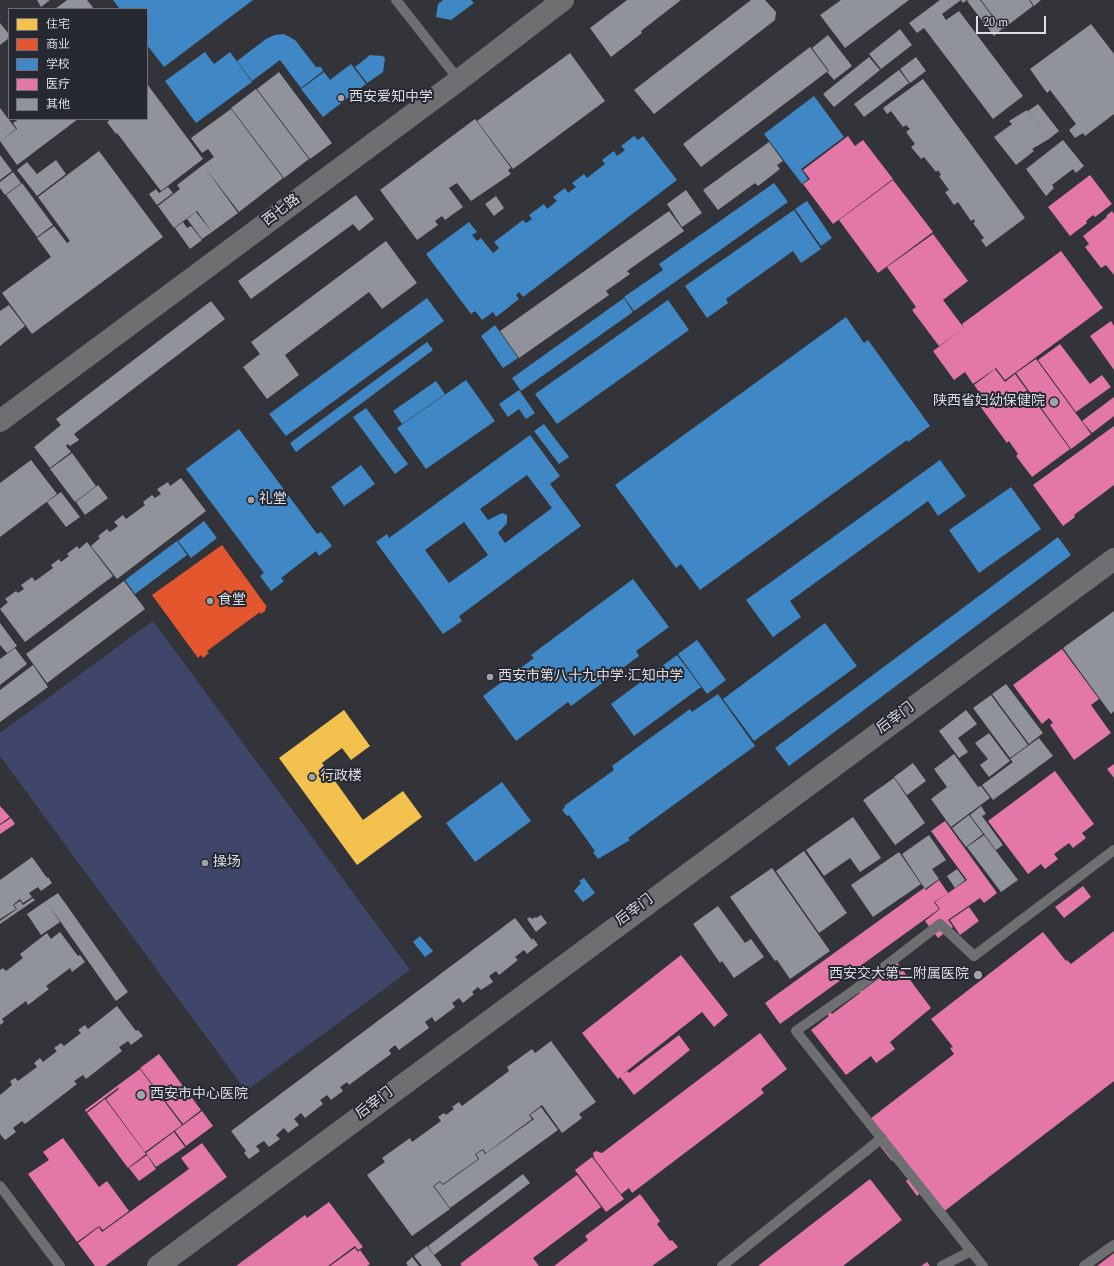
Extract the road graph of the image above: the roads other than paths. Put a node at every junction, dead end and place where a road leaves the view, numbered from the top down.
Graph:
1 (396, 0) edge
2 (563, 0) edge
3 (459, 80) junction
4 (0, 421) edge
5 (1114, 559) edge
6 (1114, 850) edge
7 (882, 1138) junction
8 (0, 1186) edge
9 (1114, 1245) edge
10 (971, 1251) junction
11 (60, 1266) edge
12 (158, 1266) edge
13 (722, 1266) edge
14 (942, 1266) edge
15 (983, 1266) edge
16 (1084, 1266) edge

1 - 3 lane
2 - 3 street, 西七路
3 - 4 street, 西七路
5 - 12 street, 后宰门
6 - 7 lane
7 - 10 lane
7 - 13 lane
8 - 11 lane
9 - 16 lane
10 - 14 lane
10 - 15 lane

